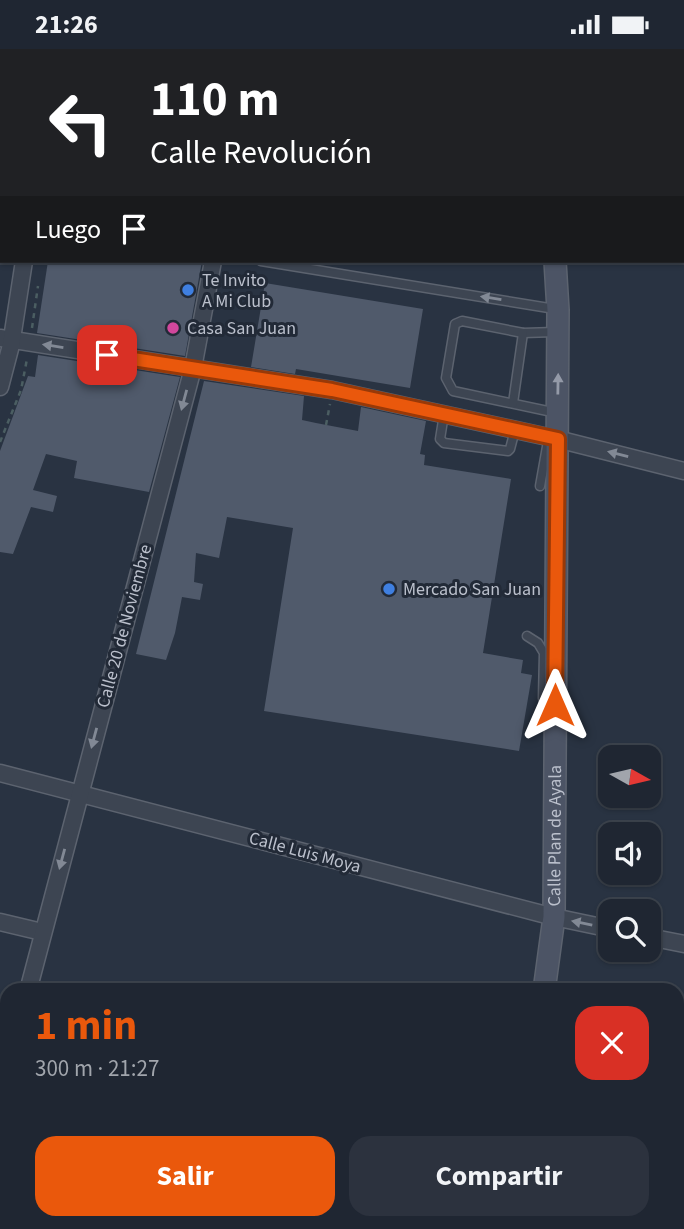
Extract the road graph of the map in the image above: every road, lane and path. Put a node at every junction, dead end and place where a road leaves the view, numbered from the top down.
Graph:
1 (24, 263) edge
2 (213, 263) edge
3 (273, 263) edge
4 (555, 263) edge
5 (38, 286) dead end
6 (558, 310) junction
7 (558, 332) junction
8 (523, 333) junction
9 (6, 339) edge
10 (30, 342) junction
11 (193, 368) junction
12 (0, 387) edge
13 (332, 390) junction
14 (513, 404) junction
15 (557, 413) junction
16 (444, 414) junction
17 (326, 425) dead end
18 (515, 430) junction
19 (553, 438) junction
20 (0, 442) edge
21 (684, 471) edge
22 (540, 486) dead end
23 (527, 636) dead end
24 (555, 705) junction
25 (0, 773) edge
26 (80, 793) junction
27 (554, 917) junction
28 (0, 922) edge
29 (598, 926) edge
30 (42, 932) junction
31 (661, 939) edge
32 (684, 944) edge
33 (30, 983) edge
34 (545, 983) edge

1 - 9 street
2 - 11 street, Calle 20 de Noviembre
6 -> 3 lane
4 - 6 street, Calle Plan de Ayala
5 - 10 path
6 - 7 street, Calle Plan de Ayala
7 - 8 lane
15 -> 7 street, Calle Plan de Ayala
8 - 14 lane
8 - 14 lane
9 - 10 street
9 - 12 street
11 -> 10 street
10 - 20 path
11 - 13 street
11 -> 26 street, Calle 20 de Noviembre
13 - 16 street
13 - 17 path
14 - 15 lane
15 - 19 street, Calle Plan de Ayala
16 - 18 street
16 - 18 lane
18 - 19 street
21 -> 19 street
19 - 22 lane
19 - 24 street, Calle Plan de Ayala
23 - 24 lane
24 - 27 street, Calle Plan de Ayala
25 - 26 street, Calle Luis Moya
26 - 27 street, Calle Luis Moya
26 -> 30 street, Calle 20 de Noviembre
29 -> 27 street, Calle Luis Moya
27 - 34 street, Calle Plan de Ayala
28 - 30 street
30 - 33 street, Calle 20 de Noviembre
31 - 32 street

